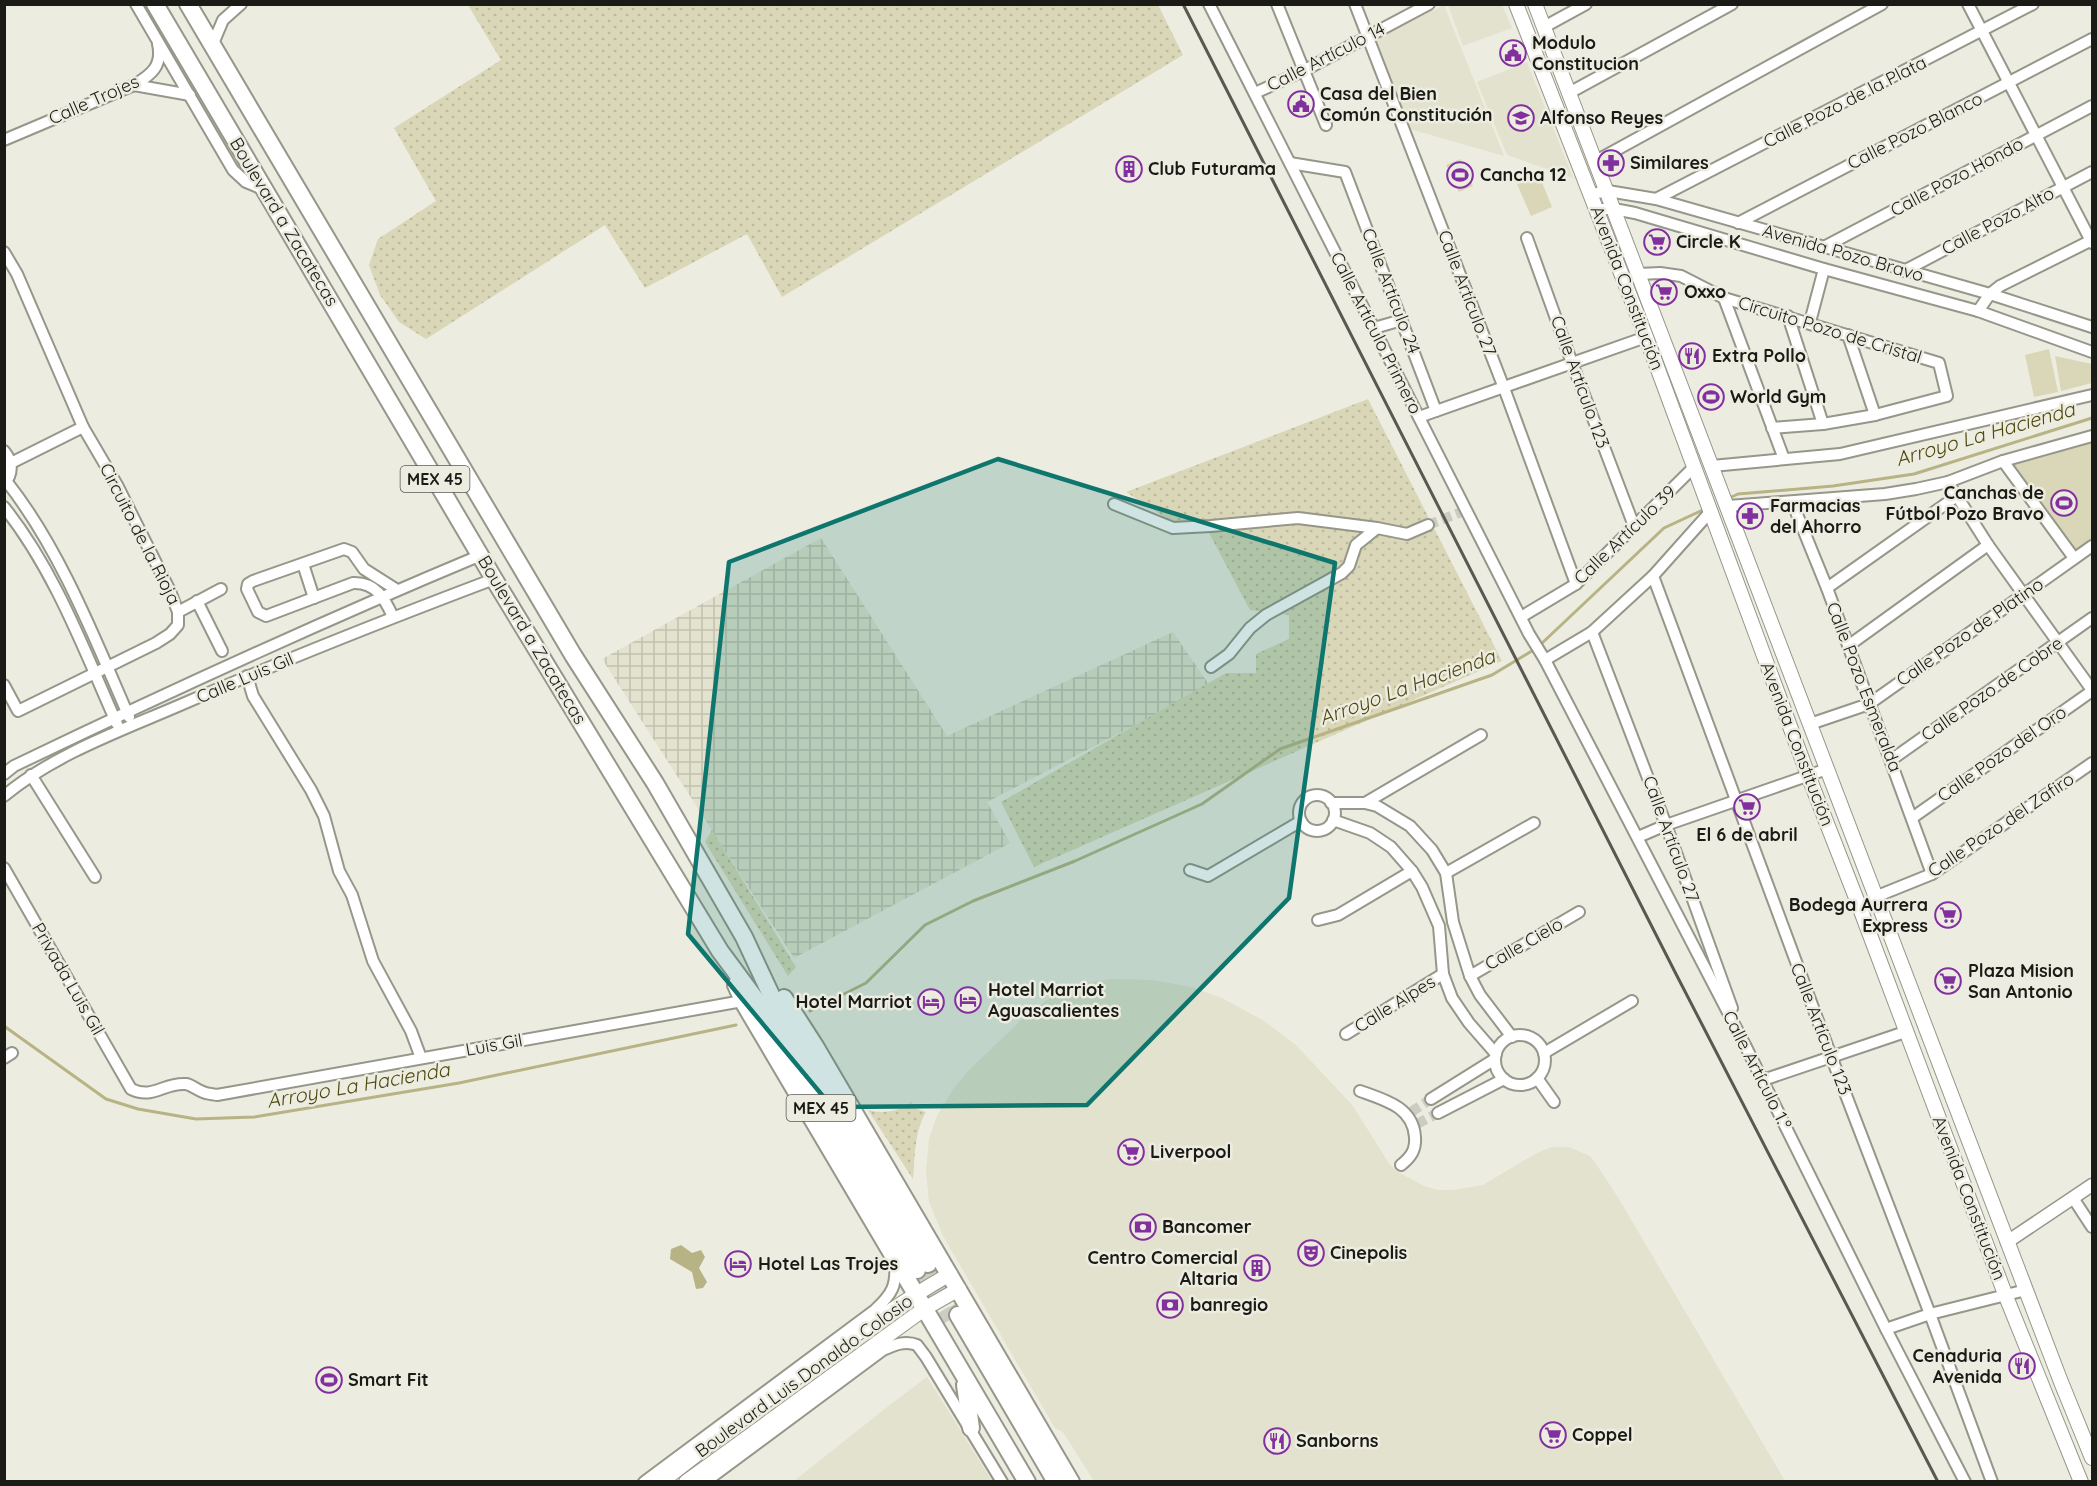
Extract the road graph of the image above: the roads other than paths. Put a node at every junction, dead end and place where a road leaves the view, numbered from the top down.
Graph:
1 (136, 4) edge
2 (155, 4) edge
3 (188, 4) edge
4 (241, 4) edge
5 (1209, 4) edge
6 (1277, 4) edge
7 (1355, 4) edge
8 (1429, 4) edge
9 (1516, 4) edge
10 (1535, 4) edge
11 (1586, 4) edge
12 (1732, 4) edge
13 (1882, 4) edge
14 (1968, 4) edge
15 (2034, 4) edge
16 (1544, 27) junction
17 (1982, 32) junction
18 (1367, 37) junction
19 (2092, 39) edge
20 (158, 41) junction
21 (212, 46) junction
22 (1303, 70) junction
23 (2008, 82) junction
24 (134, 85) junction
25 (1255, 93) junction
26 (1569, 93) junction
27 (190, 95) junction
28 (2092, 106) edge
29 (1326, 125) dead end
30 (2037, 136) junction
31 (4, 140) edge
32 (1596, 160) junction
33 (1290, 163) junction
34 (2092, 172) edge
35 (2064, 187) junction
36 (264, 189) junction
37 (1608, 191) junction
38 (1591, 194) junction
39 (1656, 199) junction
40 (1597, 209) junction
41 (1614, 209) junction
42 (1738, 223) junction
43 (1527, 238) dead end
44 (2092, 241) edge
45 (1822, 248) junction
46 (4, 252) edge
47 (1824, 270) junction
48 (1904, 271) junction
49 (1640, 274) junction
50 (1990, 294) junction
51 (1724, 298) junction
52 (1978, 311) junction
53 (1788, 316) junction
54 (1402, 320) junction
55 (1810, 322) junction
56 (2092, 327) edge
57 (1374, 328) junction
58 (1848, 335) junction
59 (1646, 337) junction
60 (2092, 352) edge
61 (1572, 363) junction
62 (1504, 387) junction
63 (2092, 395) edge
64 (1436, 411) junction
65 (1875, 415) junction
66 (1419, 417) junction
67 (1822, 424) junction
68 (83, 427) junction
69 (1772, 428) junction
70 (2092, 436) edge
71 (4, 451) edge
72 (1784, 459) junction
73 (2003, 461) junction
74 (11, 463) junction
75 (1694, 466) junction
76 (1714, 470) junction
77 (1948, 482) junction
78 (6, 483) edge
79 (1957, 496) junction
80 (1792, 502) junction
81 (1114, 504) dead end
82 (1727, 504) junction
83 (4, 507) edge
84 (1710, 509) junction
85 (1428, 525) tunnel mouth
86 (1634, 526) junction
87 (1377, 528) junction
88 (1988, 545) junction
89 (2092, 546) edge
90 (480, 555) junction
91 (2074, 558) junction
92 (303, 564) junction
93 (1653, 576) junction
94 (494, 579) junction
95 (1576, 584) junction
96 (1827, 588) junction
97 (221, 589) dead end
98 (397, 590) junction
99 (2023, 594) junction
100 (384, 596) junction
101 (314, 598) junction
102 (197, 601) junction
103 (178, 612) junction
104 (393, 617) junction
105 (1521, 617) junction
106 (2092, 618) edge
107 (1592, 632) junction
108 (2059, 643) junction
109 (1848, 646) junction
110 (222, 651) dead end
111 (1543, 656) junction
112 (1211, 667) dead end
113 (107, 669) junction
114 (95, 675) junction
115 (247, 676) junction
116 (4, 685) edge
117 (2092, 690) edge
118 (1869, 704) junction
119 (127, 712) junction
120 (114, 718) junction
121 (1810, 723) junction
122 (133, 726) junction
123 (120, 732) junction
124 (1481, 735) dead end
125 (1891, 760) junction
126 (2092, 763) edge
127 (1827, 769) junction
128 (4, 774) edge
129 (1808, 775) junction
130 (32, 776) junction
131 (4, 796) edge
132 (1331, 802) junction
133 (1737, 802) junction
134 (1365, 803) junction
135 (1912, 818) junction
136 (1333, 820) junction
137 (1301, 821) junction
138 (1534, 823) dead end
139 (1666, 825) junction
140 (1638, 837) junction
141 (4, 868) edge
142 (1190, 870) dead end
143 (1412, 871) junction
144 (1446, 873) junction
145 (1932, 874) junction
146 (95, 877) dead end
147 (1875, 897) junction
148 (1579, 912) dead end
149 (1318, 920) dead end
150 (1453, 922) junction
151 (1439, 926) junction
152 (744, 937) junction
153 (1443, 974) junction
154 (1470, 976) junction
155 (749, 1000) junction
156 (1632, 1000) dead end
157 (1905, 1032) junction
158 (1346, 1034) dead end
159 (1512, 1037) junction
160 (1746, 1047) junction
161 (1544, 1053) junction
162 (1831, 1056) junction
163 (1496, 1057) junction
164 (421, 1058) junction
165 (1537, 1078) junction
166 (1504, 1079) junction
167 (1763, 1080) junction
168 (131, 1089) joint
169 (1360, 1091) dead end
170 (1431, 1099) tunnel mouth
171 (1554, 1102) dead end
172 (1438, 1113) tunnel mouth
173 (1405, 1162) dead end
174 (2092, 1185) edge
175 (2073, 1198) junction
176 (2092, 1227) edge
177 (2007, 1242) junction
178 (894, 1256) junction
179 (950, 1274) junction
180 (959, 1289) junction
181 (2026, 1290) junction
182 (915, 1294) junction
183 (2005, 1294) junction
184 (924, 1309) junction
185 (1930, 1314) junction
186 (1886, 1329) junction
187 (855, 1336) junction
188 (838, 1338) junction
189 (964, 1379) junction
190 (814, 1400) junction
191 (748, 1405) junction
192 (786, 1408) junction
193 (744, 1419) junction
194 (971, 1428) junction
195 (2092, 1458) edge
196 (644, 1482) edge
197 (661, 1482) edge
198 (686, 1482) edge
199 (705, 1482) edge
200 (1002, 1482) edge
201 (1027, 1482) edge
202 (1043, 1482) edge
203 (1056, 1482) edge
204 (1071, 1482) edge
205 (1965, 1482) edge
206 (1992, 1482) edge
207 (2081, 1482) edge

1 - 20 street
2 - 36 main road, Boulevard a Zacatecas / MEX 45
3 - 21 main road, Boulevard a Zacatecas / MEX 45
4 - 21 street
5 - 25 street, Calle Artículo Primero
6 - 22 street
7 - 18 street, Calle Artículo 27
8 - 18 street, Calle Artículo 14
9 - 38 main road, Avenida Constitución
10 - 16 main road, Avenida Constitución
11 - 16 street
12 - 26 street
13 - 32 street
14 - 17 street
15 - 17 street, Calle Pozo de la Plata
16 - 26 main road, Avenida Constitución
17 - 23 street
17 - 39 street, Calle Pozo de la Plata
18 - 22 street, Calle Artículo 14
18 - 62 street, Calle Artículo 27
19 - 23 street, Calle Pozo Blanco
20 - 24 street, Calle Trojes
20 - 27 street
21 - 152 main road, Boulevard a Zacatecas / MEX 45
22 - 25 street, Calle Artículo 14
22 - 29 street
23 - 30 street
23 - 42 street, Calle Pozo Blanco
24 - 27 street
24 - 31 street, Calle Trojes
25 - 33 street, Calle Artículo Primero
26 - 32 main road, Avenida Constitución
27 - 36 street
28 - 30 street, Calle Pozo Hondo
30 - 35 street
30 - 45 street, Calle Pozo Hondo
32 - 37 main road, Avenida Constitución
33 - 54 street, Calle Artículo 24
33 - 57 street, Calle Artículo Primero
34 - 35 street, Calle Pozo Alto
35 - 44 street
35 - 48 street, Calle Pozo Alto
36 - 90 main road, Boulevard a Zacatecas / MEX 45
37 - 38 street, Avenida Pozo Bravo
37 - 39 street, Avenida Pozo Bravo
37 - 41 main road, Avenida Constitución
38 - 40 main road, Avenida Constitución
39 - 42 street, Avenida Pozo Bravo
40 - 41 street, Avenida Pozo Bravo
40 - 59 main road, Avenida Constitución
41 - 47 street, Avenida Pozo Bravo
41 - 49 main road, Avenida Constitución
42 - 45 street, Avenida Pozo Bravo
43 - 61 street, Calle Artículo 123
44 - 50 street
45 - 48 street, Avenida Pozo Bravo
46 - 68 street, Circuito de la Rioja
47 - 52 street, Avenida Pozo Bravo
47 - 55 street
48 - 50 street, Avenida Pozo Bravo
49 - 51 street, Circuito Pozo de Cristal
49 - 76 main road, Avenida Constitución
50 - 52 street
50 - 56 street, Avenida Pozo Bravo
51 - 53 street, Circuito Pozo de Cristal
51 - 69 street, Circuito Pozo de Cristal
52 - 60 street, Avenida Pozo Bravo
53 - 55 street, Circuito Pozo de Cristal
53 - 67 street
54 - 57 street
54 - 64 street, Calle Artículo 24
55 - 58 street, Circuito Pozo de Cristal
57 - 66 street, Calle Artículo Primero
58 - 65 street
58 - 65 street, Circuito Pozo de Cristal
59 - 61 street
59 - 75 main road, Avenida Constitución
61 - 62 street
61 - 86 street, Calle Artículo 123
62 - 64 street
62 - 95 street, Calle Artículo 27
63 - 72 street
64 - 66 street
65 - 67 street, Circuito Pozo de Cristal
66 - 105 street, Calle Artículo Primero
67 - 69 street, Circuito Pozo de Cristal
68 - 74 street
68 - 103 street, Circuito de la Rioja
69 - 72 street, Circuito Pozo de Cristal
70 - 73 street
71 - 74 street
72 - 76 street
73 - 77 street
73 - 91 street
74 - 78 street
75 - 84 main road, Avenida Constitución
75 - 86 street, Calle Artículo 39
76 - 82 main road, Avenida Constitución
77 - 79 street
77 - 80 street
78 - 113 street
79 - 88 street
79 - 96 street
80 - 82 street
80 - 96 street, Calle Pozo Esmeralda
81 - 87 street
82 - 121 main road, Avenida Constitución
83 - 114 street
84 - 93 street
84 - 129 main road, Avenida Constitución
85 - 87 street
86 - 95 street, Calle Artículo 39
87 - 112 street
88 - 99 street
88 - 109 street
89 - 91 street, Calle Pozo de Platino
90 - 94 main road, Boulevard a Zacatecas / MEX 45
90 - 98 street, Calle Luis Gil
91 - 99 street, Calle Pozo de Platino
92 - 98 street
92 - 101 street
92 - 101 street
93 - 107 street
93 - 133 street, Calle Artículo 123
94 - 104 street, Calle Luis Gil
94 - 155 main road, Boulevard a Zacatecas / MEX 45
95 - 105 street, Calle Artículo 39
96 - 109 street, Calle Pozo Esmeralda
97 - 102 street
98 - 100 street, Calle Luis Gil
99 - 108 street
99 - 118 street, Calle Pozo de Platino
100 - 101 street
100 - 104 street
100 - 119 street, Calle Luis Gil
102 - 103 street
102 - 110 street
103 - 113 street, Circuito de la Rioja
104 - 115 street, Calle Luis Gil
105 - 111 street, Calle Artículo Primero
106 - 108 street, Calle Pozo de Cobre
107 - 111 street
107 - 139 street, Calle Artículo 27
108 - 117 street
108 - 125 street, Calle Pozo de Cobre
109 - 118 street, Calle Pozo Esmeralda
111 - 140 street, Calle Artículo 1.º
113 - 114 street, Circuito de la Rioja
113 - 119 street
114 - 116 street, Circuito de la Rioja
114 - 120 street
115 - 122 street, Calle Luis Gil
115 - 164 street
117 - 135 street, Calle Pozo del Oro
118 - 121 street, Calle Pozo de Platino
118 - 125 street, Calle Pozo Esmeralda
119 - 120 street, Calle Luis Gil
119 - 122 street
120 - 123 street
120 - 128 street, Calle Luis Gil
121 - 127 main road, Avenida Constitución
122 - 123 street, Calle Luis Gil
123 - 130 street, Calle Luis Gil
124 - 134 street
125 - 135 street, Calle Pozo Esmeralda
126 - 145 street, Calle Pozo del Zafiro
127 - 129 street
127 - 147 main road, Avenida Constitución
129 - 133 street
129 - 157 main road, Avenida Constitución
130 - 131 street, Calle Luis Gil
130 - 146 street
132 - 134 street
132 - 136 street
132 - 137 street
133 - 139 street
133 - 162 street, Calle Artículo 123
134 - 144 street
135 - 145 street, Calle Pozo Esmeralda
136 - 137 street
136 - 143 street
137 - 142 street
138 - 144 street
139 - 140 street
139 - 160 street, Calle Artículo 27
140 - 160 street, Calle Artículo 1.º
141 - 168 street, Privada Luis Gil
143 - 149 street
143 - 151 street
144 - 150 street
145 - 147 street, Calle Pozo del Zafiro
147 - 177 main road, Avenida Constitución
148 - 154 street, Calle Cielo
150 - 151 street
150 - 154 street
151 - 153 street
152 - 155 main road, Boulevard a Zacatecas / MEX 45
152 - 179 main road
153 - 158 street, Calle Alpes
153 - 163 street
154 - 159 street
155 - 164 street, Luis Gil
155 - 178 main road
156 - 161 street
157 - 162 street
157 - 183 main road, Avenida Constitución
159 - 161 street
159 - 163 street
160 - 167 street, Calle Artículo 1.º
161 - 165 street
162 - 167 street
162 - 185 street, Calle Artículo 123
163 - 166 street
163 - 170 street
164 - 168 street, Luis Gil
165 - 166 street
165 - 171 street
166 - 172 street
167 - 186 street, Calle Artículo 1.º
169 - 173 street
174 - 175 street
175 - 176 street
175 - 177 street
177 - 181 main road, Avenida Constitución
178 - 182 main road
178 - 188 street, Boulevard Luis Donaldo Colosio
179 - 180 main road
179 - 182 main road, Boulevard Luis Donaldo Colosio
180 - 184 main road, Boulevard Luis Donaldo Colosio
180 - 204 main road
181 - 183 street
181 - 195 main road, Avenida Constitución
182 - 184 main road
182 - 187 main road, Boulevard Luis Donaldo Colosio
183 - 185 street
183 - 207 main road, Avenida Constitución
184 - 189 main road
184 - 192 main road, Boulevard Luis Donaldo Colosio
185 - 186 street
185 - 206 street, Calle Artículo 123
186 - 205 street, Calle Artículo 1.º
187 - 188 main road
187 - 193 main road, Boulevard Luis Donaldo Colosio
188 - 191 street, Boulevard Luis Donaldo Colosio
189 - 194 main road
189 - 201 main road
190 - 192 main road
190 - 194 street, Boulevard Luis Donaldo Colosio
190 - 199 street, Boulevard Luis Donaldo Colosio
191 - 193 main road
191 - 196 street, Boulevard Luis Donaldo Colosio
192 - 198 main road, Boulevard Luis Donaldo Colosio
193 - 197 main road, Boulevard Luis Donaldo Colosio
194 - 200 street
202 - 203 main road

